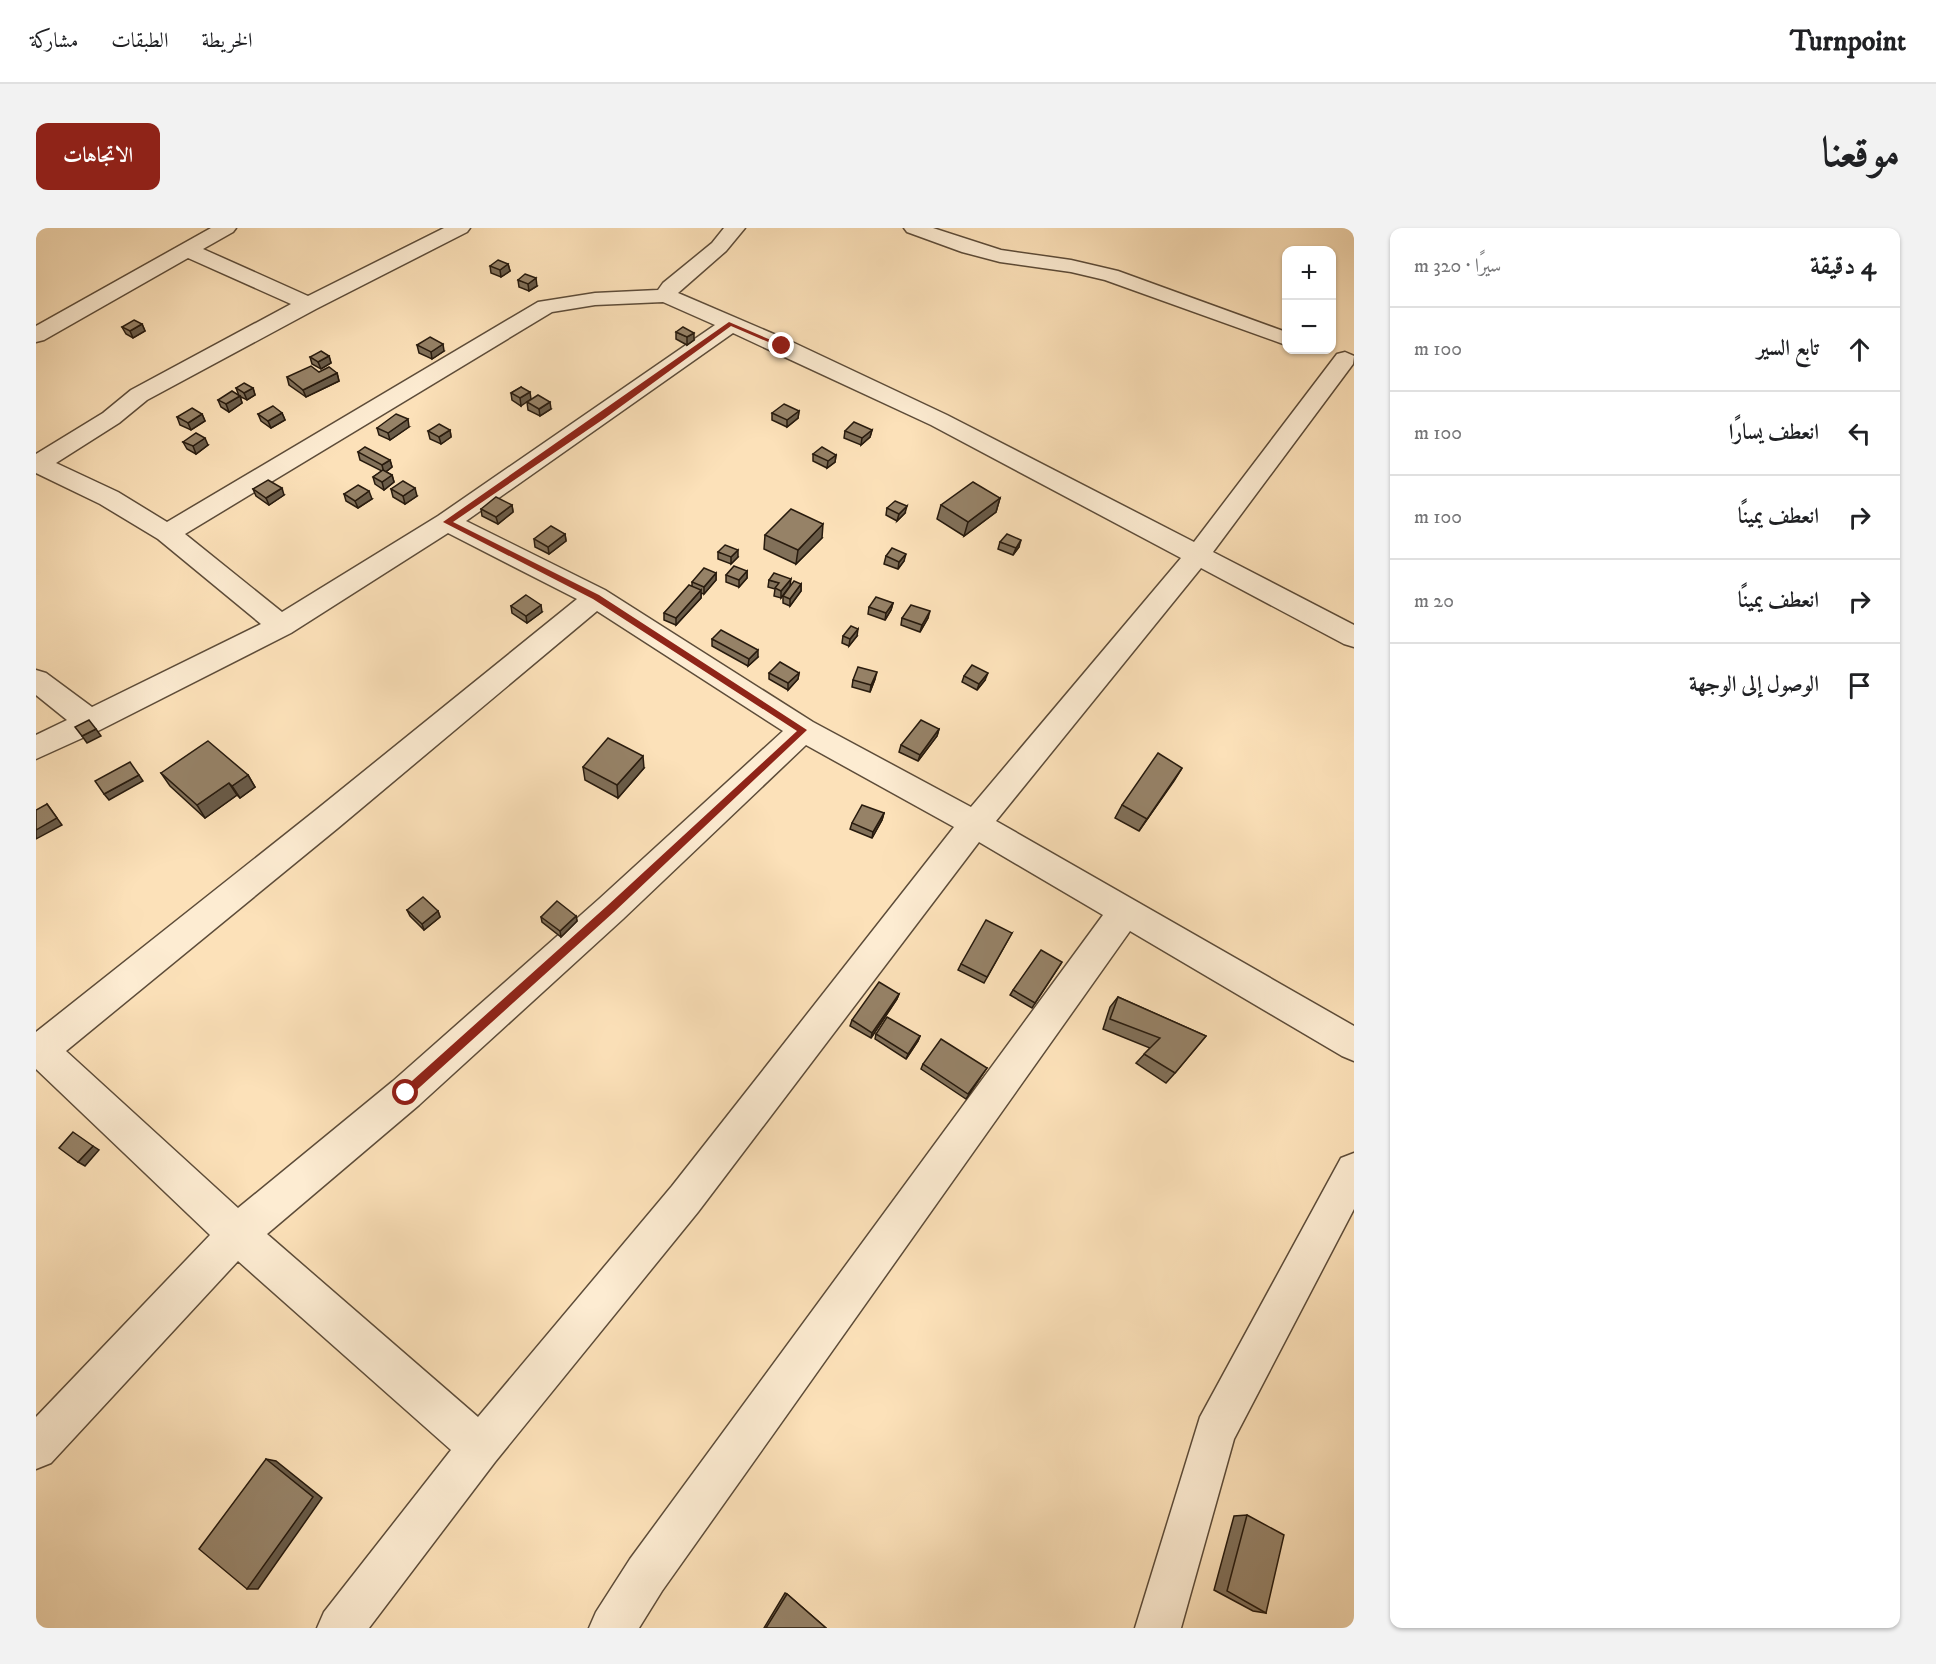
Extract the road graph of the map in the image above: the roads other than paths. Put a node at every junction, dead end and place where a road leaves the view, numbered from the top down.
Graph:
1 (226, 228) edge
2 (460, 228) edge
3 (735, 228) edge
4 (914, 228) edge
5 (188, 249) junction
6 (666, 296) junction
7 (308, 304) junction
8 (731, 324) junction
9 (36, 335) edge
10 (1282, 337) edge
11 (1342, 358) edge
12 (37, 465) edge
13 (447, 522) junction
14 (167, 533) junction
15 (1197, 556) junction
16 (596, 597) junction
17 (281, 626) junction
18 (1354, 637) edge
19 (36, 680) edge
20 (90, 722) junction
21 (803, 730) junction
22 (36, 748) edge
23 (975, 824) junction
24 (1124, 913) junction
25 (1354, 1045) edge
26 (38, 1052) edge
27 (1354, 1171) edge
28 (237, 1234) junction
29 (480, 1447) junction
30 (36, 1448) edge
31 (340, 1628) edge
32 (612, 1628) edge
33 (1158, 1628) edge

1 - 5 street
2 - 7 street
3 - 6 street
4 - 10 street
5 - 7 street
5 - 9 street
6 - 8 street
6 - 14 street
7 - 12 street
8 - 13 street
8 - 15 street
11 - 15 street
12 - 14 street
13 - 16 street
13 - 17 street
14 - 17 street
15 - 18 street
15 - 23 street
16 - 21 street
16 - 26 street
17 - 20 street
19 - 20 street
20 - 22 street
21 - 23 street
21 - 28 street
23 - 24 street
23 - 29 street
24 - 25 street
24 - 32 street
26 - 28 street
27 - 33 street
28 - 29 street
28 - 30 street
29 - 31 street

